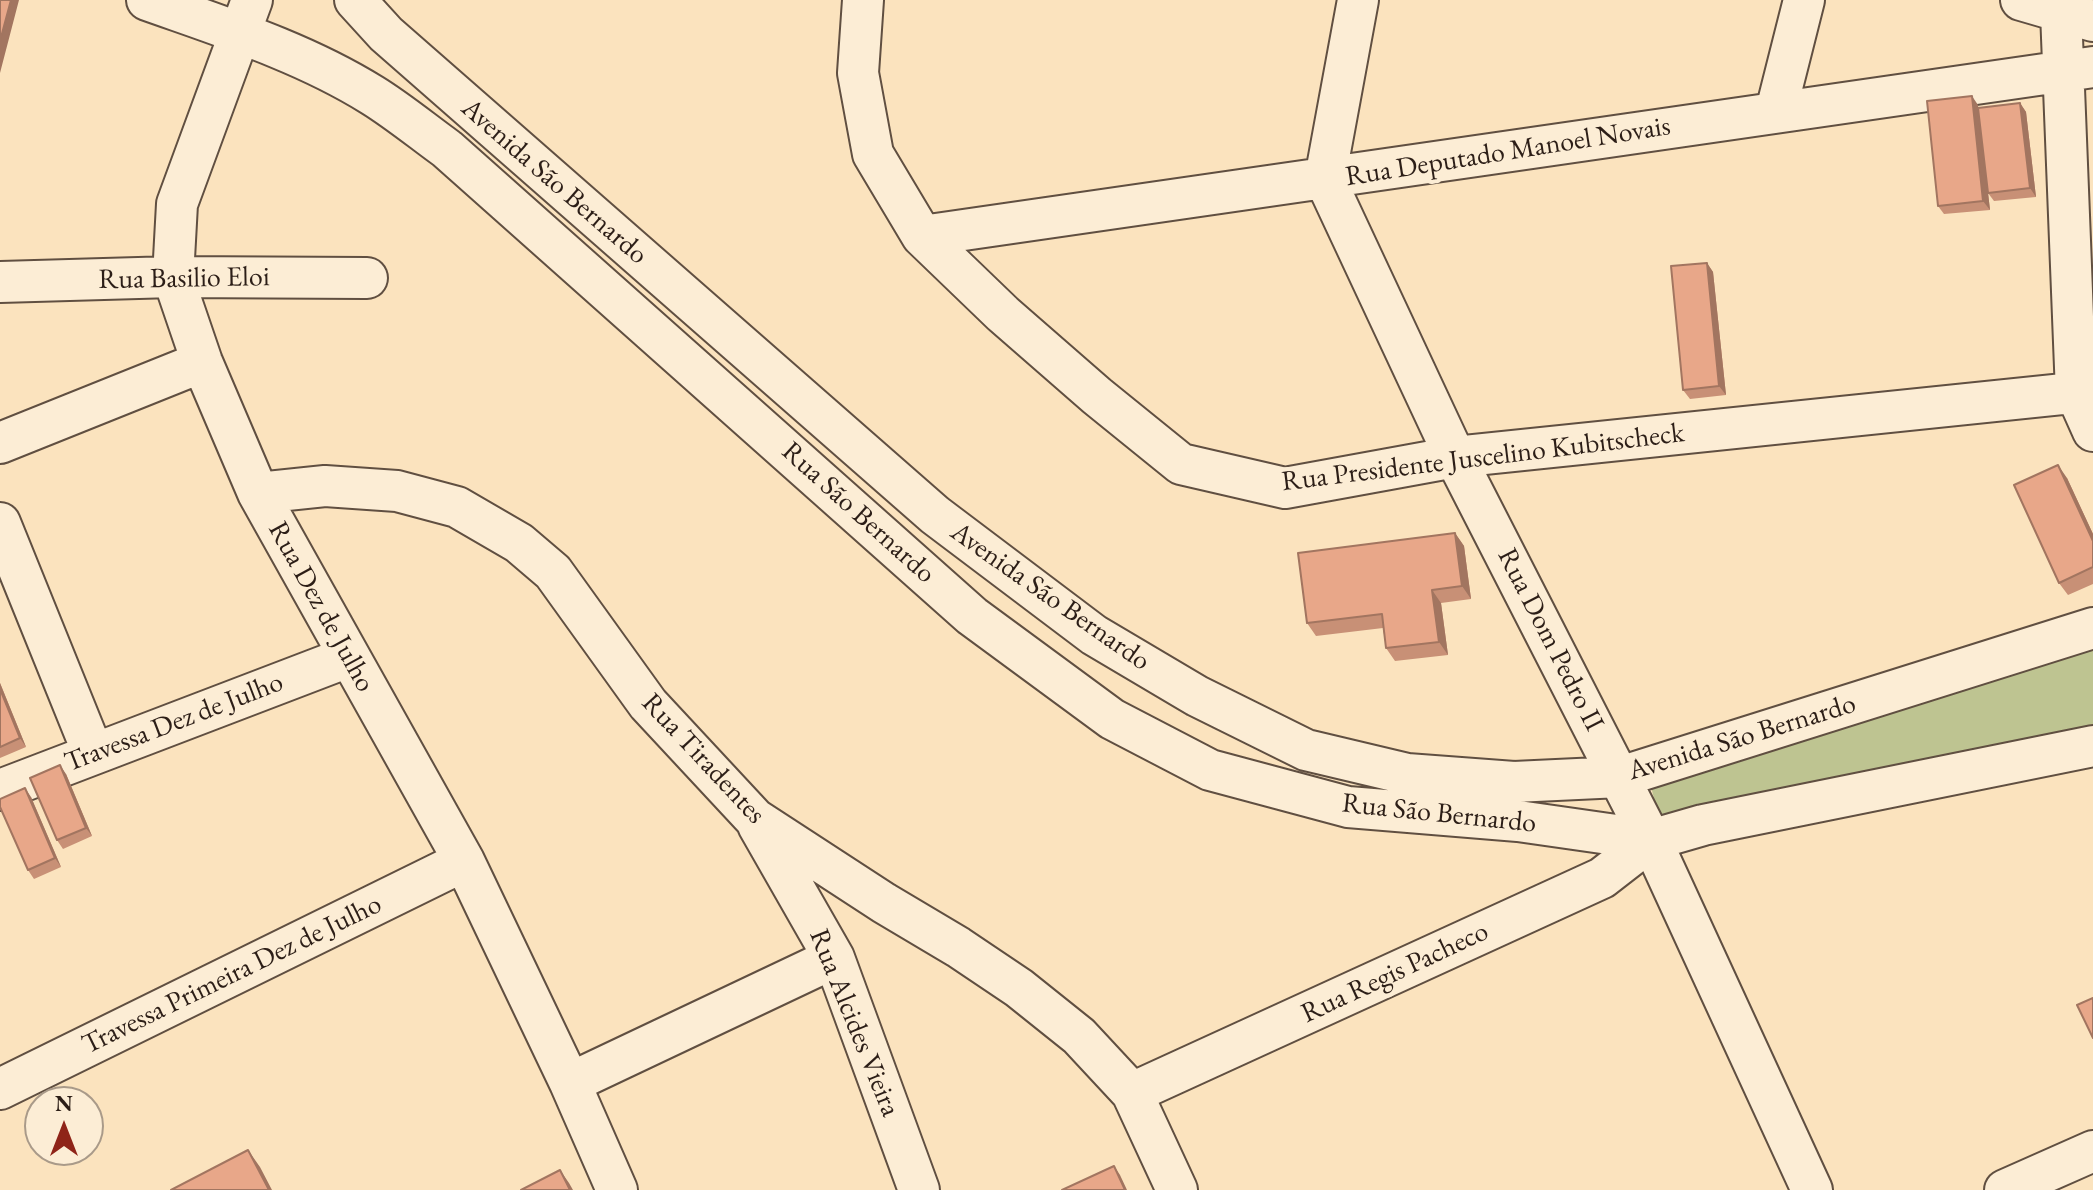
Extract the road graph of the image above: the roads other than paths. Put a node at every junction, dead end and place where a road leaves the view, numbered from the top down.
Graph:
1 (147, 0) edge
2 (355, 0) edge
3 (863, 0) edge
4 (1358, 0) edge
5 (1804, 0) edge
6 (2021, 0) edge
7 (246, 16) edge
8 (2077, 16) edge
9 (385, 17) edge
10 (2078, 69) edge
11 (1776, 111) junction
12 (1325, 179) junction
13 (922, 236) junction
14 (173, 277) junction
15 (367, 278) dead end
16 (0, 282) edge
17 (202, 362) junction
18 (2085, 392) edge
19 (2093, 431) edge
20 (0, 443) edge
21 (1455, 457) junction
22 (258, 493) junction
23 (0, 523) edge
24 (2093, 628) edge
25 (1094, 635) junction
26 (348, 657) junction
27 (1056, 679) junction
28 (2093, 746) edge
29 (93, 753) junction
30 (1620, 777) junction
31 (0, 790) edge
32 (755, 819) junction
33 (1651, 840) junction
34 (464, 861) junction
35 (834, 958) junction
36 (570, 1083) junction
37 (0, 1089) edge
38 (1132, 1093) junction
39 (2093, 1151) edge
40 (617, 1190) edge
41 (919, 1190) edge
42 (1177, 1190) edge
43 (1812, 1190) edge
44 (2005, 1190) edge

1 - 7 street, Rua São Bernardo
2 - 9 street, Avenida São Bernardo
3 - 13 street, Rua Presidente Juscelino Kubitscheck
4 - 12 street
5 - 11 street
6 - 8 street
7 - 14 street, Rua Dez de Julho
7 - 27 street, Rua São Bernardo
8 - 10 street
9 - 25 street, Avenida São Bernardo
10 - 11 street, Rua Deputado Manoel Novais
10 - 18 street
11 - 12 street, Rua Deputado Manoel Novais
12 - 13 street, Rua Deputado Manoel Novais
12 - 21 street, Rua Dom Pedro II
13 - 21 street, Rua Presidente Juscelino Kubitscheck
14 - 15 street, Rua Basilio Eloi
14 - 16 street, Rua Basilio Eloi
14 - 17 street, Rua Dez de Julho
17 - 20 street
17 - 22 street, Rua Dez de Julho
18 - 19 street
18 - 21 street, Rua Presidente Juscelino Kubitscheck
21 - 30 street, Rua Dom Pedro II
22 - 26 street, Rua Dez de Julho
22 - 32 street, Rua Tiradentes
23 - 29 street
24 - 30 street, Avenida São Bernardo
25 - 27 street
25 - 30 street, Avenida São Bernardo
26 - 29 street, Travessa Dez de Julho
26 - 34 street, Rua Dez de Julho
27 - 33 street, Rua São Bernardo
28 - 33 street
29 - 31 street, Travessa Dez de Julho
30 - 33 street, Rua Dom Pedro II
32 - 35 street, Rua Alcides Vieira
32 - 38 street, Rua Tiradentes
33 - 38 street, Rua Regis Pacheco
33 - 43 street, Rua Dom Pedro II
34 - 36 street, Rua Dez de Julho
34 - 37 street, Travessa Primeira Dez de Julho
35 - 36 street
35 - 41 street, Rua Alcides Vieira
36 - 40 street, Rua Dez de Julho
38 - 42 street, Rua Tiradentes
39 - 44 street

